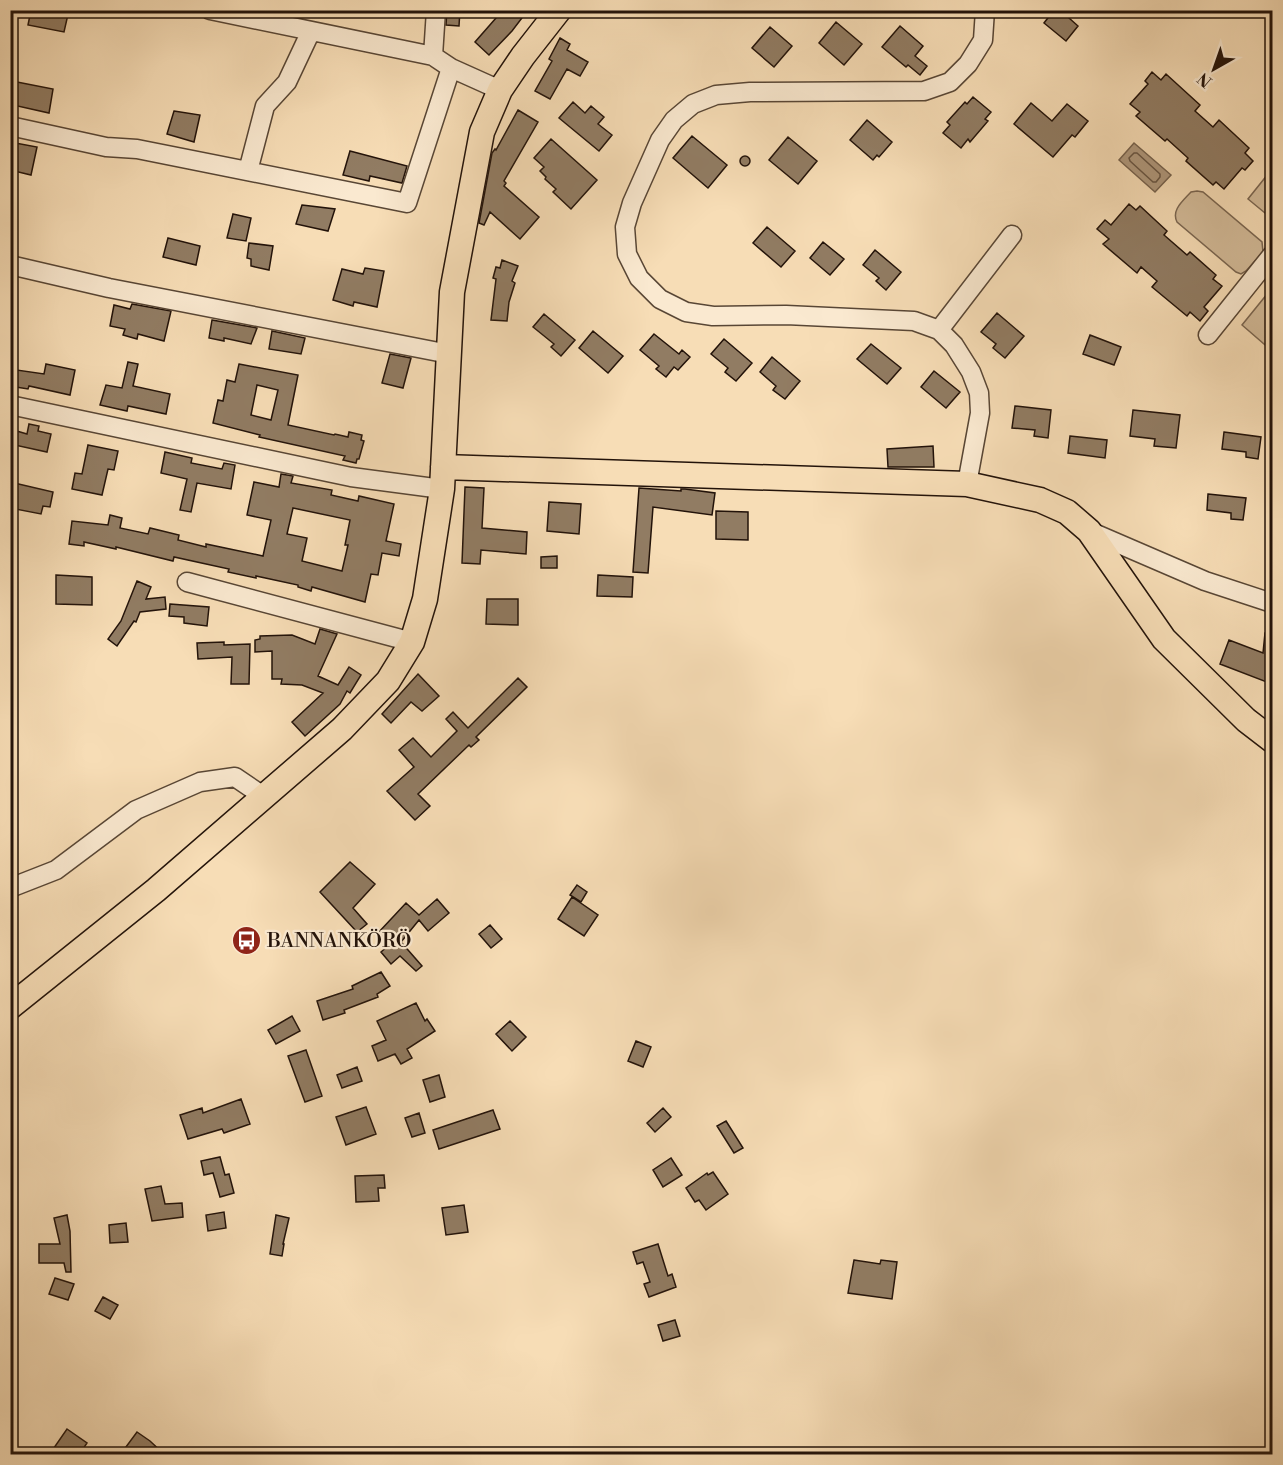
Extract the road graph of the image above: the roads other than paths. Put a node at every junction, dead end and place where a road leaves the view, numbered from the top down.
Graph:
1 (210, 10) edge
2 (436, 10) edge
3 (559, 10) edge
4 (985, 10) edge
5 (311, 31) junction
6 (433, 56) junction
7 (451, 68) junction
8 (500, 90) junction
9 (10, 126) edge
10 (248, 171) junction
11 (1012, 235) dead end
12 (1272, 255) edge
13 (10, 265) edge
14 (939, 330) junction
15 (1208, 334) dead end
16 (449, 354) junction
17 (10, 405) edge
18 (442, 478) junction
19 (967, 484) junction
20 (1089, 531) junction
21 (187, 582) dead end
22 (1272, 603) edge
23 (412, 642) junction
24 (1272, 740) edge
25 (263, 796) junction
26 (10, 888) edge
27 (10, 1007) edge

1 - 5 street
2 - 6 street
3 - 8 main road
4 - 14 street
5 - 6 street
5 - 10 street
6 - 7 street
7 - 8 street
7 - 10 street
8 - 16 main road
9 - 10 street
11 - 14 street
12 - 15 street
13 - 16 street
14 - 19 street
16 - 18 main road
17 - 18 street
18 - 19 main road
18 - 23 main road
19 - 20 main road
20 - 22 street
20 - 24 main road
21 - 23 street
23 - 25 main road
25 - 26 street
25 - 27 main road

